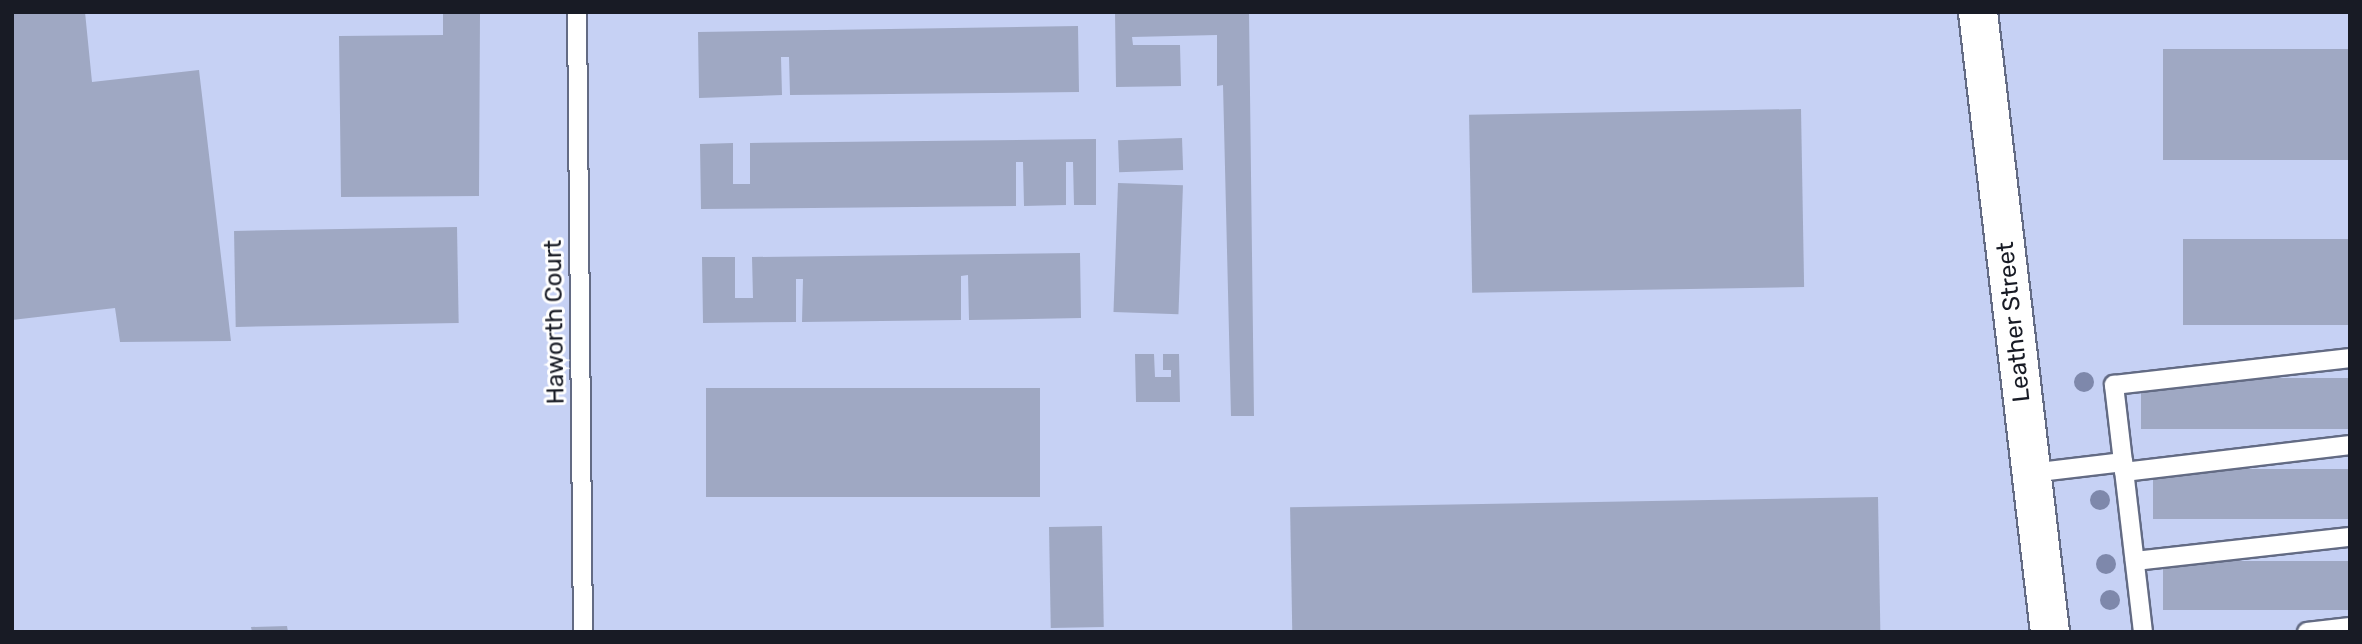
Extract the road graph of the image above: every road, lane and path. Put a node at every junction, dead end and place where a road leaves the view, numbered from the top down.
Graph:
1 (577, 12) edge
2 (1978, 12) edge
3 (2350, 358) edge
4 (2350, 445) edge
5 (2124, 467) junction
6 (2031, 473) junction
7 (2350, 537) edge
8 (2135, 561) junction
9 (2350, 627) edge
10 (583, 632) edge
11 (2050, 632) edge
12 (2143, 632) edge
13 (2307, 632) edge

1 - 10 lane, Haworth Court
2 - 6 street, Leather Street
3 - 5 lane
4 - 5 lane
5 - 6 lane
5 - 8 lane
6 - 11 street, Leather Street
7 - 8 lane
8 - 12 lane
9 - 13 lane

